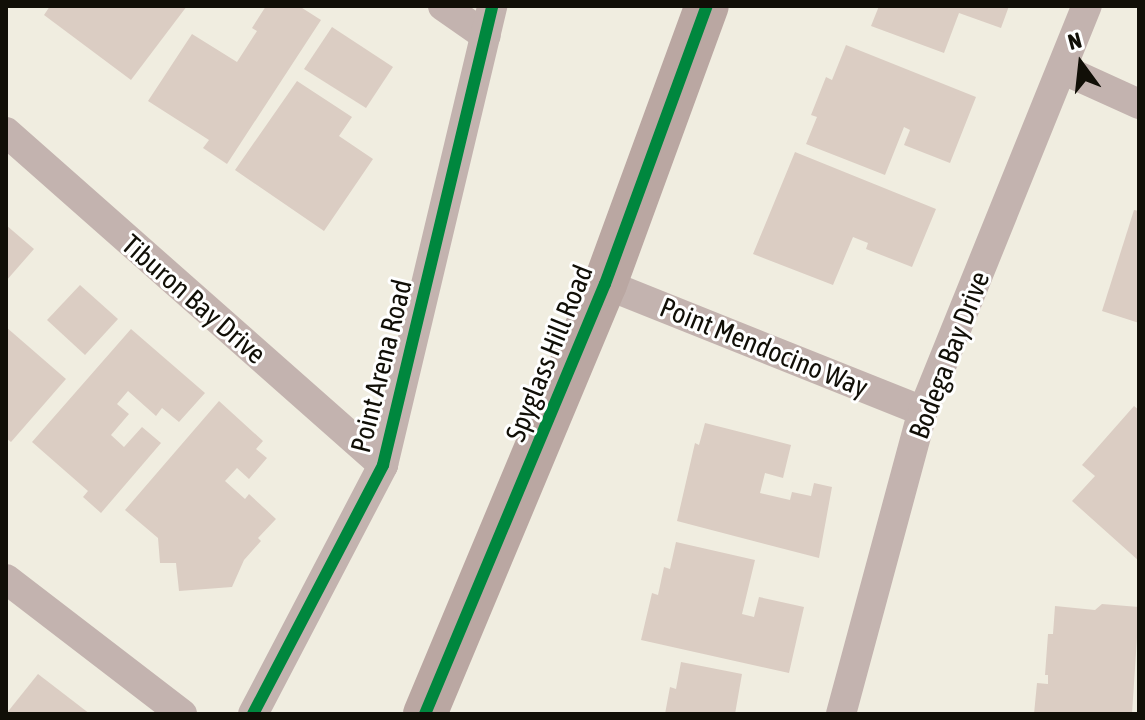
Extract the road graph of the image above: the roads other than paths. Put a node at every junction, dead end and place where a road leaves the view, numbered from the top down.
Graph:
1 (443, 6) edge
2 (492, 6) edge
3 (707, 6) edge
4 (1087, 6) edge
5 (486, 36) junction
6 (1062, 69) junction
7 (1139, 104) edge
8 (6, 132) edge
9 (605, 284) junction
10 (923, 411) junction
11 (383, 465) junction
12 (6, 579) edge
13 (182, 714) edge
14 (253, 714) edge
15 (425, 714) edge
16 (841, 714) edge

1 - 5 street
2 - 5 street, Point Arena Road
3 - 9 main road, Spyglass Hill Road
4 - 6 street, Bodega Bay Drive
5 - 11 street, Point Arena Road
6 - 7 street
6 - 10 street, Bodega Bay Drive
8 - 11 street, Tiburon Bay Drive
9 - 10 street, Point Mendocino Way
9 - 15 main road, Spyglass Hill Road
10 - 16 street, Bodega Bay Drive
11 - 14 street, Point Arena Road
12 - 13 street

